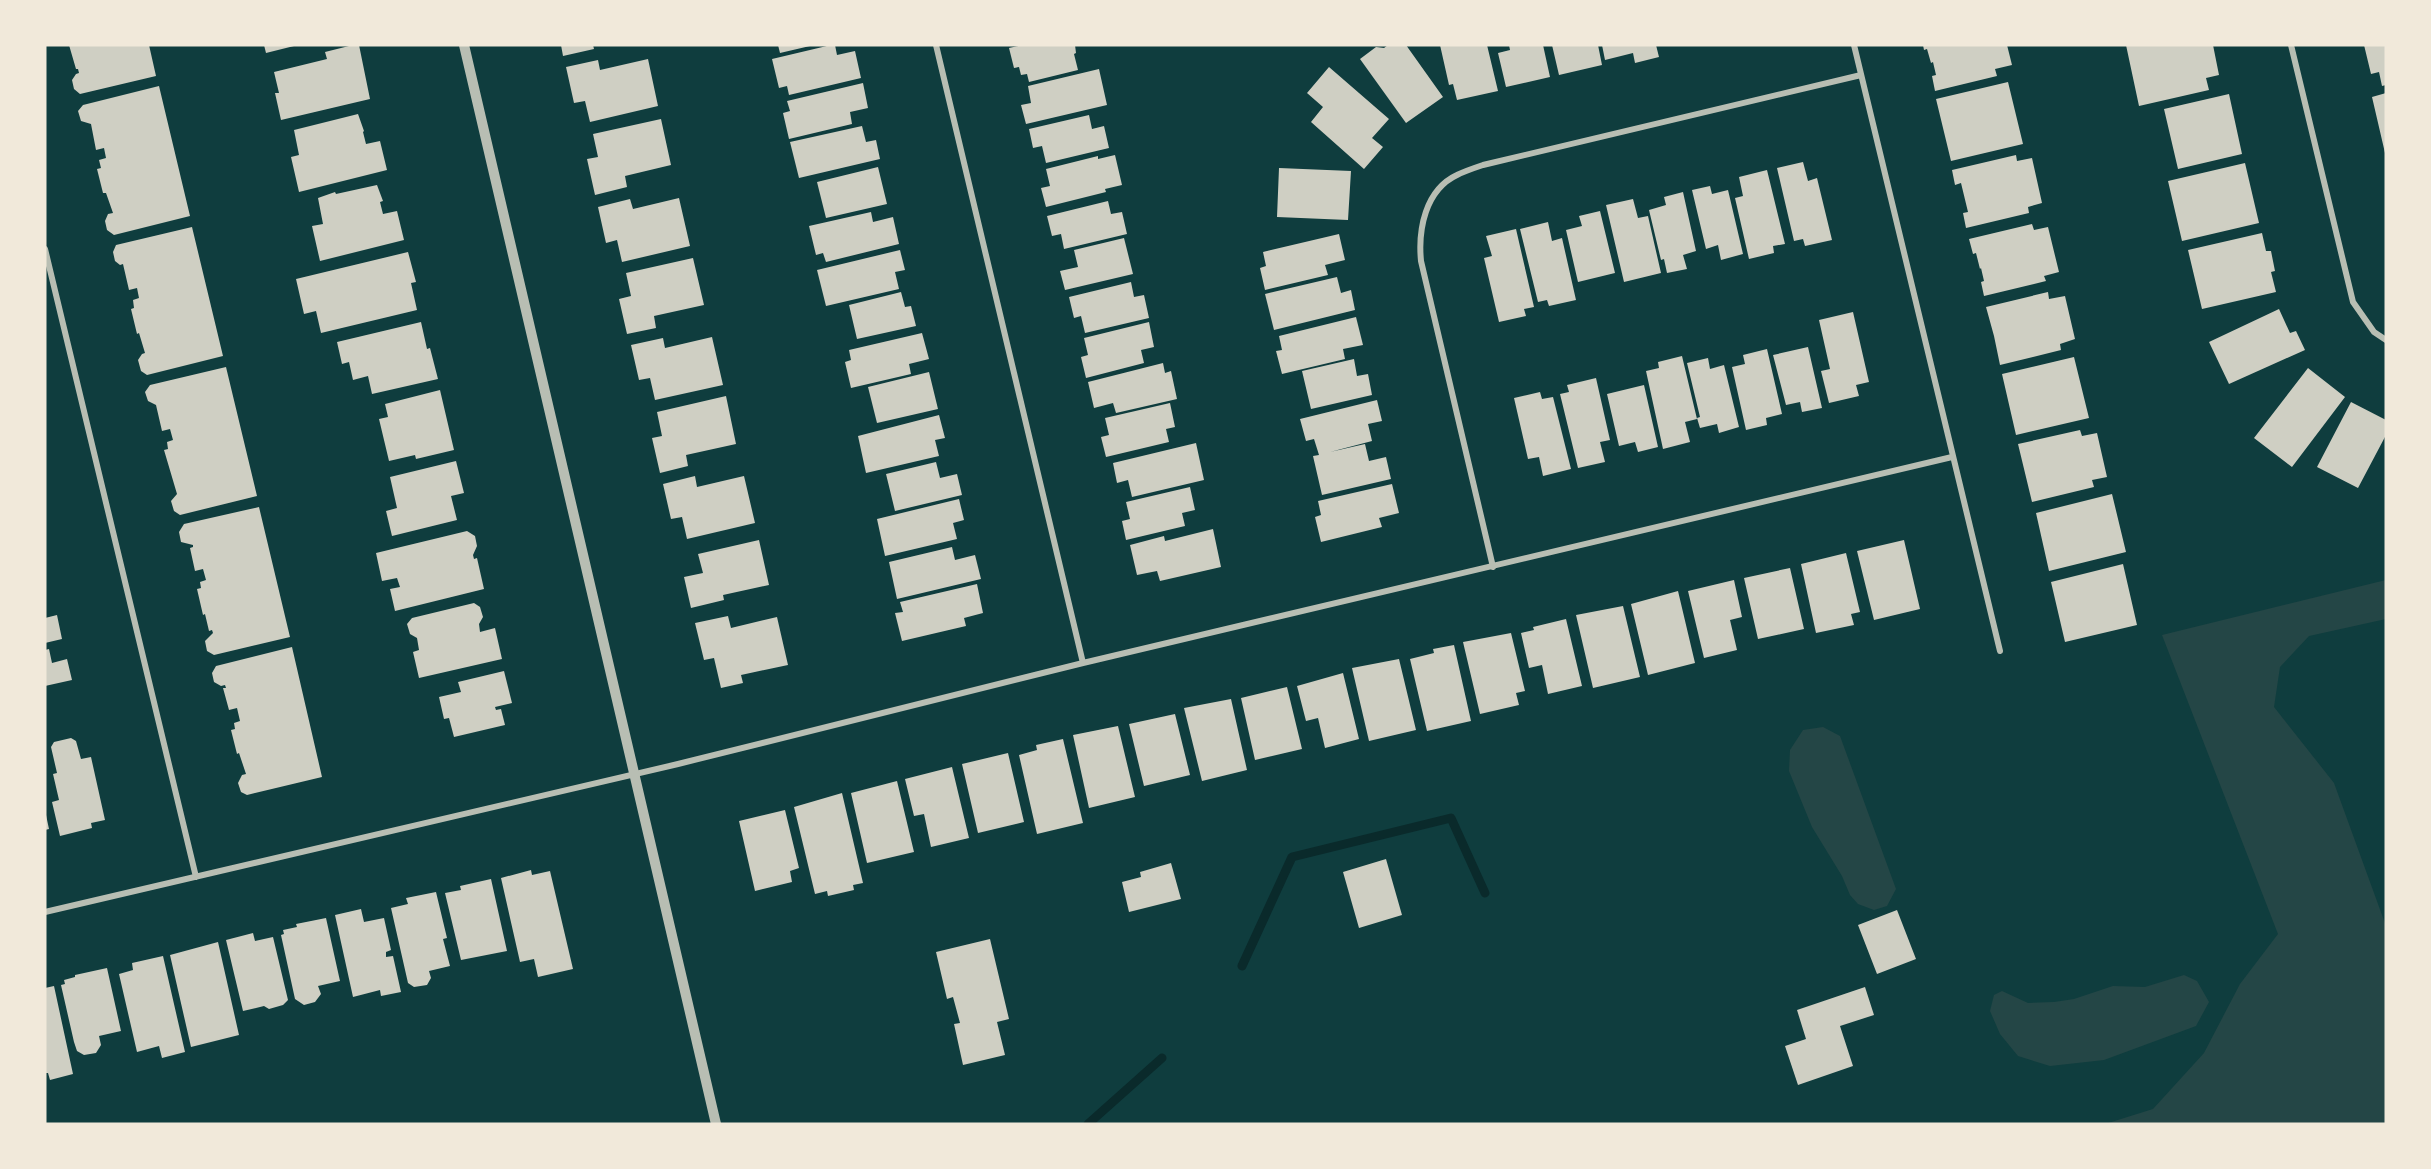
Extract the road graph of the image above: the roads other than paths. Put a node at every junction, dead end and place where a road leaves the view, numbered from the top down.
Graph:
1 (464, 45) edge
2 (936, 45) edge
3 (1854, 45) edge
4 (2291, 45) edge
5 (1861, 75) junction
6 (45, 249) edge
7 (2386, 340) edge
8 (1952, 457) junction
9 (1493, 567) junction
10 (2000, 651) dead end
11 (1083, 663) junction
12 (635, 774) junction
13 (196, 877) junction
14 (45, 912) edge
15 (717, 1124) edge

1 - 12 street
2 - 11 street
3 - 5 street
4 - 7 street
5 - 8 street
5 - 9 street
6 - 13 street
8 - 9 street
8 - 10 street
9 - 11 street
11 - 12 street
12 - 13 street
12 - 15 street
13 - 14 street

